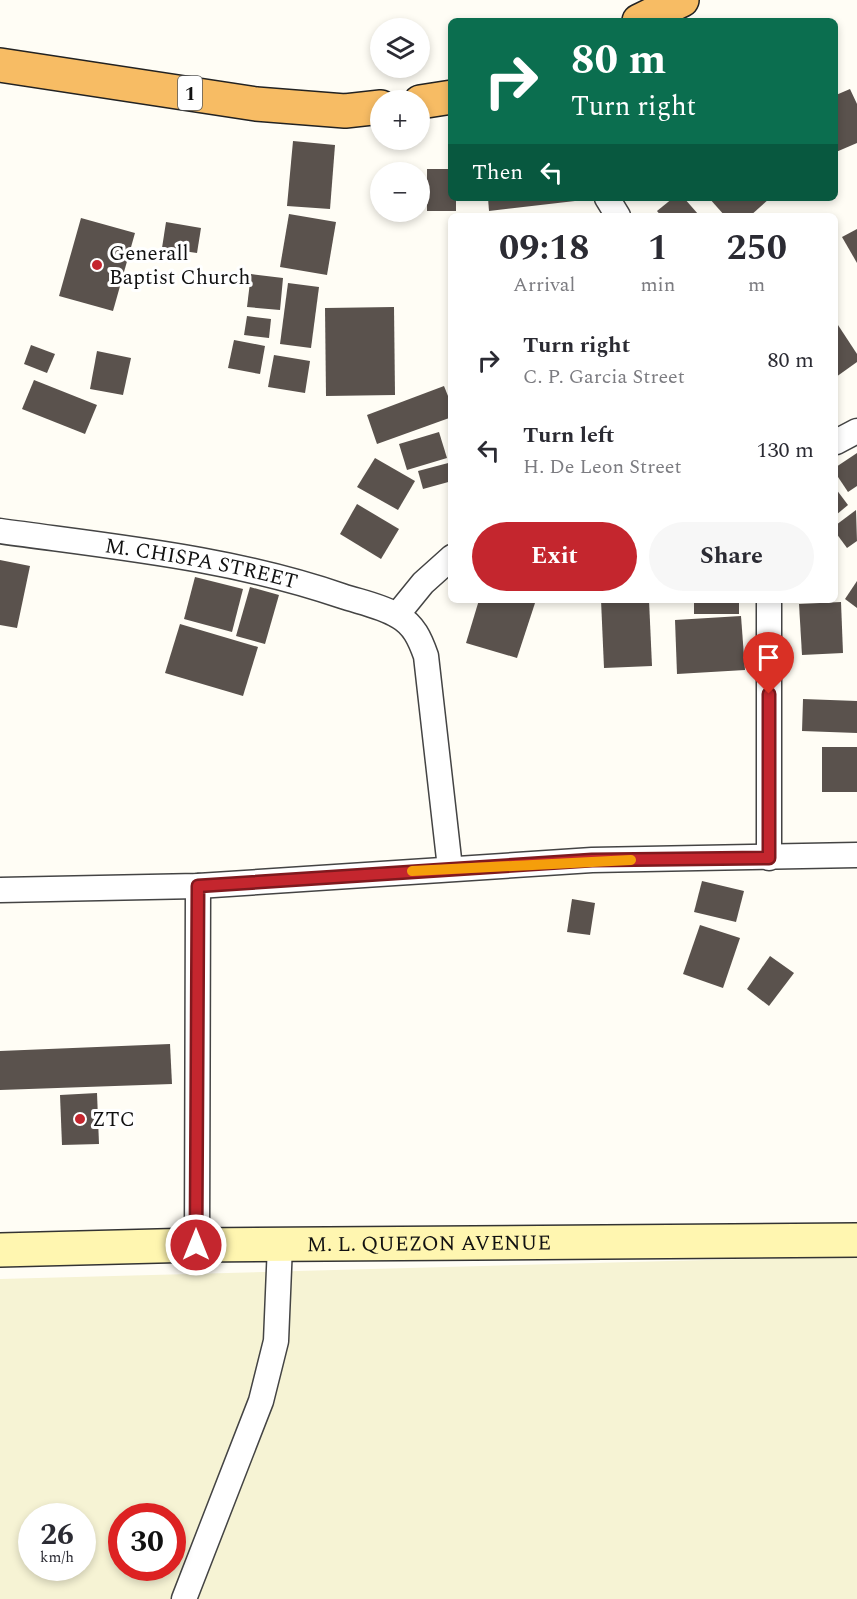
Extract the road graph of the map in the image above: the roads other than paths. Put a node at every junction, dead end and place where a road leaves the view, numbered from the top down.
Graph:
1 (682, 0) edge
2 (645, 18) edge
3 (0, 65) edge
4 (448, 98) edge
5 (430, 100) edge
6 (370, 108) edge
7 (857, 431) edge
8 (838, 441) edge
9 (0, 531) edge
10 (448, 561) edge
11 (769, 603) edge
12 (397, 615) junction
13 (857, 855) edge
14 (769, 858) junction
15 (450, 868) junction
16 (198, 886) junction
17 (0, 890) edge
18 (857, 1240) edge
19 (196, 1245) junction
20 (280, 1245) junction
21 (0, 1250) edge
22 (184, 1599) edge

1 - 2 highway
3 - 6 highway, 1
4 - 5 highway
7 - 8 street
9 - 12 street, M. CHISPA STREET
10 - 12 street
11 - 14 street
12 - 15 street
13 - 14 street
14 - 15 street
15 - 16 street
16 - 17 street
16 - 19 street
18 - 20 main road, M. L. QUEZON AVENUE
19 - 20 main road, M. L. QUEZON AVENUE
19 - 21 main road, M. L. QUEZON AVENUE
20 - 22 street

